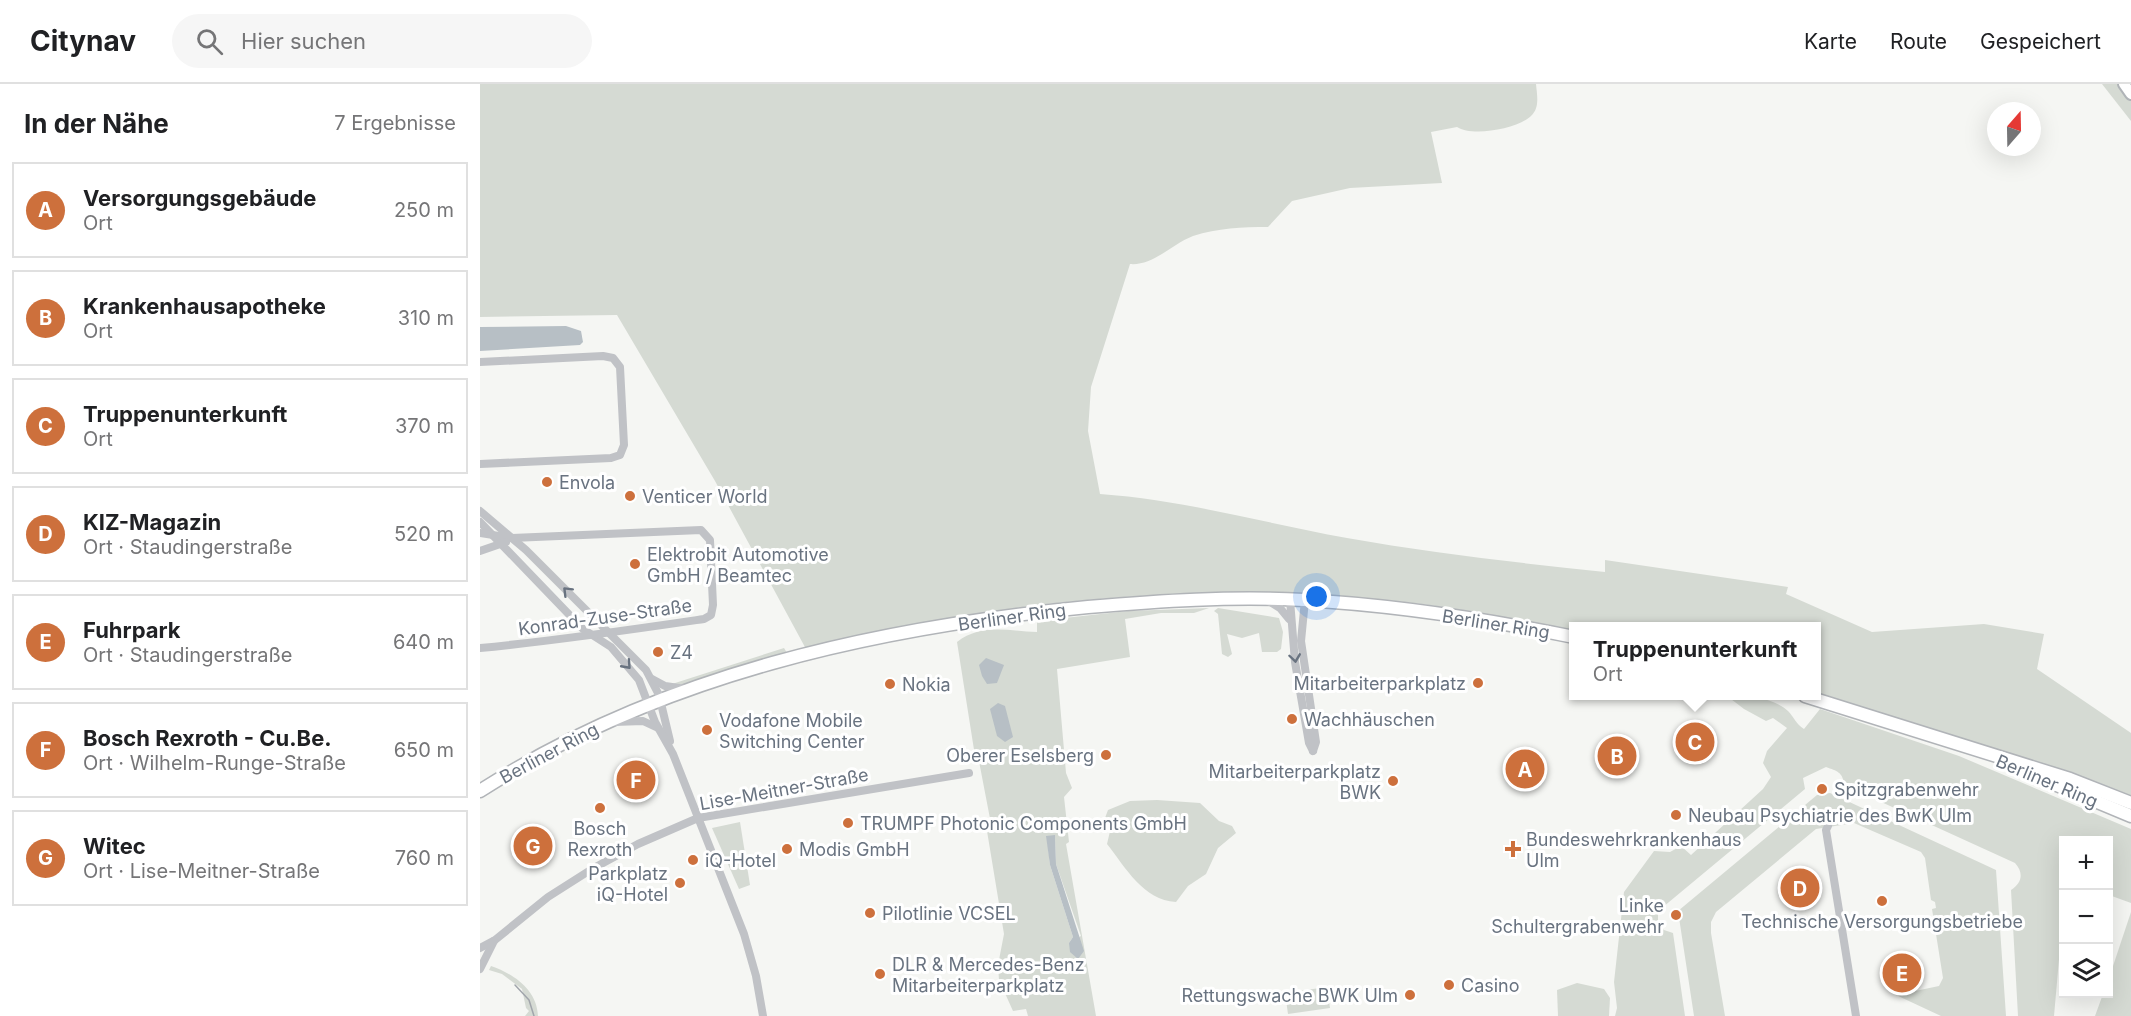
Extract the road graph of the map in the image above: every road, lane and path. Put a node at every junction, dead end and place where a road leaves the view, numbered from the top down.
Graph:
1 (2124, 84) edge
2 (2131, 94) edge
3 (480, 362) edge
4 (480, 464) edge
5 (480, 511) edge
6 (480, 522) edge
7 (480, 533) edge
8 (492, 533) junction
9 (512, 538) junction
10 (502, 544) junction
11 (480, 551) edge
12 (1266, 600) junction
13 (1290, 600) junction
14 (1305, 600) junction
15 (1290, 621) junction
16 (609, 632) junction
17 (592, 636) junction
18 (1569, 636) edge
19 (480, 648) edge
20 (651, 678) junction
21 (697, 688) junction
22 (1818, 700) edge
23 (655, 703) junction
24 (607, 723) junction
25 (661, 731) junction
26 (1963, 745) junction
27 (673, 754) junction
28 (969, 772) dead end
29 (480, 791) edge
30 (2131, 803) edge
31 (2131, 816) edge
32 (698, 819) junction
33 (1828, 826) dead end
34 (495, 940) junction
35 (480, 948) edge
36 (480, 969) edge
37 (763, 1016) edge
38 (1856, 1016) edge

1 - 2 street
3 - 4 street
5 - 9 street
6 - 8 street
7 - 8 street
8 - 9 street
8 - 10 street
9 - 10 street
16 -> 9 street
9 - 16 street, Konrad-Zuse-Straße
10 - 11 street
10 - 17 street
12 - 13 main road, Berliner Ring
12 - 15 street
12 - 21 main road, Berliner Ring
13 - 14 main road, Berliner Ring
13 - 15 street
15 -> 14 street
14 - 18 main road, Berliner Ring
16 - 17 street, Konrad-Zuse-Straße
16 - 20 street
17 - 19 street, Konrad-Zuse-Straße
17 -> 23 street
20 - 21 street
20 - 23 street
21 - 23 main road, Berliner Ring
22 - 26 main road, Berliner Ring
23 - 24 main road, Berliner Ring
23 - 25 street
23 - 27 street
24 - 25 street
24 - 29 main road, Berliner Ring
25 - 27 street
26 - 30 main road, Berliner Ring
26 - 31 main road, Berliner Ring
27 - 32 street
28 - 32 street, Lise-Meitner-Straße
32 - 34 street, Lise-Meitner-Straße
32 - 37 street
33 - 38 street
34 - 35 street, Lise-Meitner-Straße
34 - 36 street, Lise-Meitner-Straße

